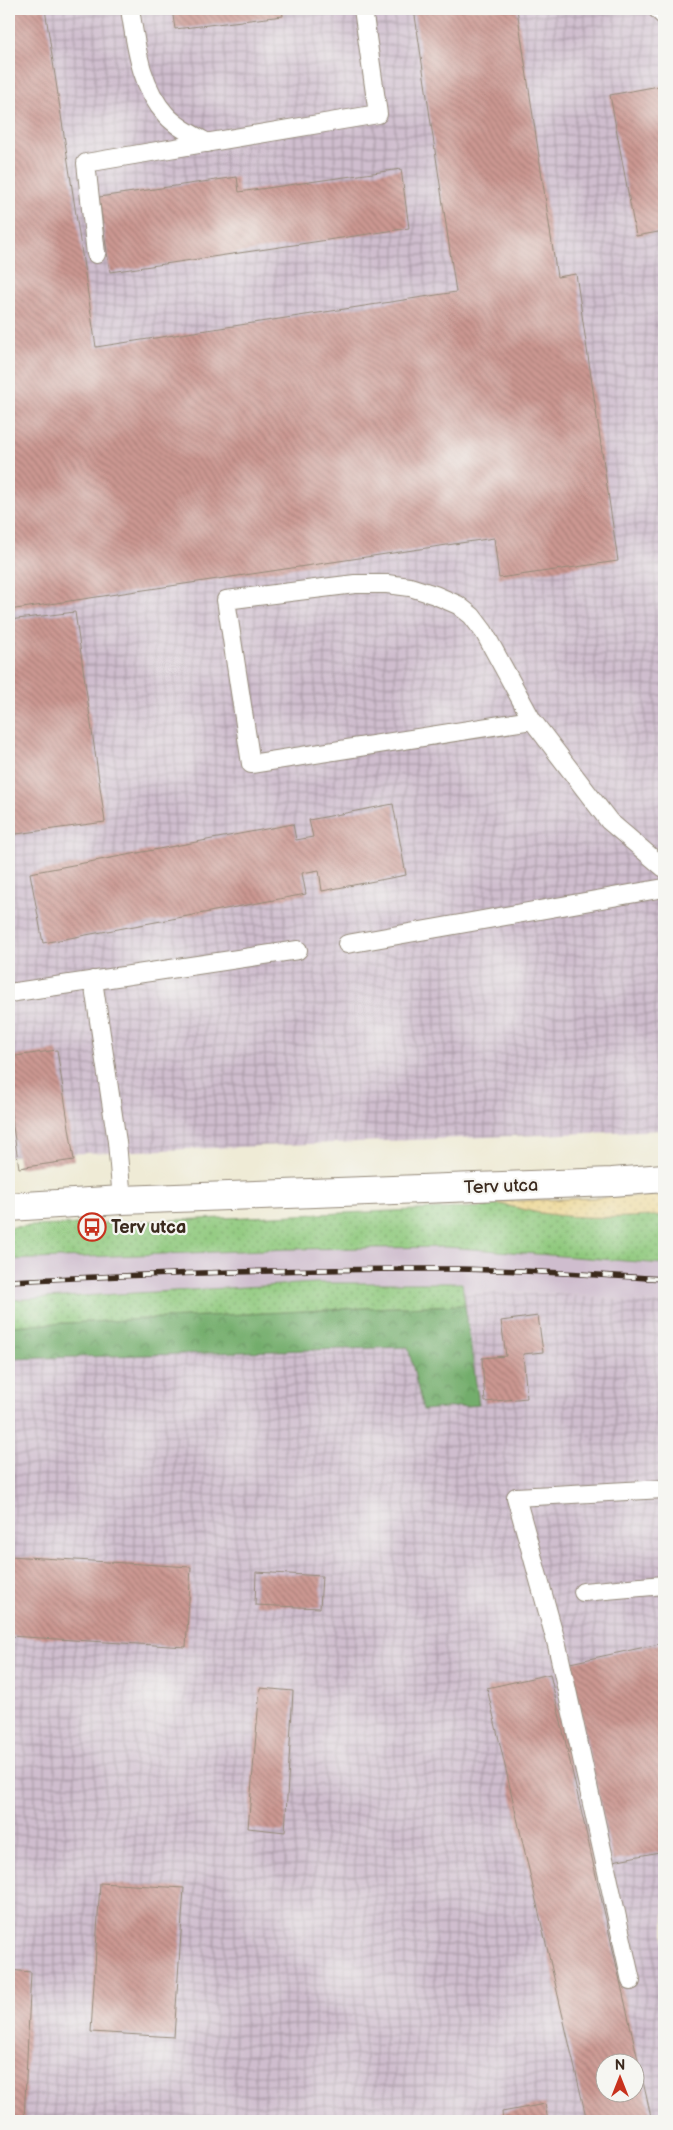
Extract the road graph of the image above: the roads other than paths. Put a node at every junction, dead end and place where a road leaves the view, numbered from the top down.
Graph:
1 (130, 9) edge
2 (363, 9) edge
3 (657, 9) edge
4 (664, 16) edge
5 (208, 143) junction
6 (96, 254) dead end
7 (532, 720) junction
8 (664, 868) edge
9 (664, 888) edge
10 (347, 944) dead end
11 (298, 950) dead end
12 (93, 980) junction
13 (9, 993) edge
14 (664, 1178) edge
15 (122, 1200) junction
16 (9, 1207) edge
17 (661, 1489) edge
18 (664, 1585) edge
19 (583, 1592) dead end
20 (631, 1980) dead end

1 - 5 lane
2 - 5 lane
3 - 4 lane
5 - 6 lane
7 - 7 lane
7 - 8 lane
9 - 10 lane
11 - 12 lane
12 - 13 lane
12 - 15 lane
14 - 15 street, Terv utca
15 - 16 street, Terv utca
17 - 20 lane
18 - 19 lane

